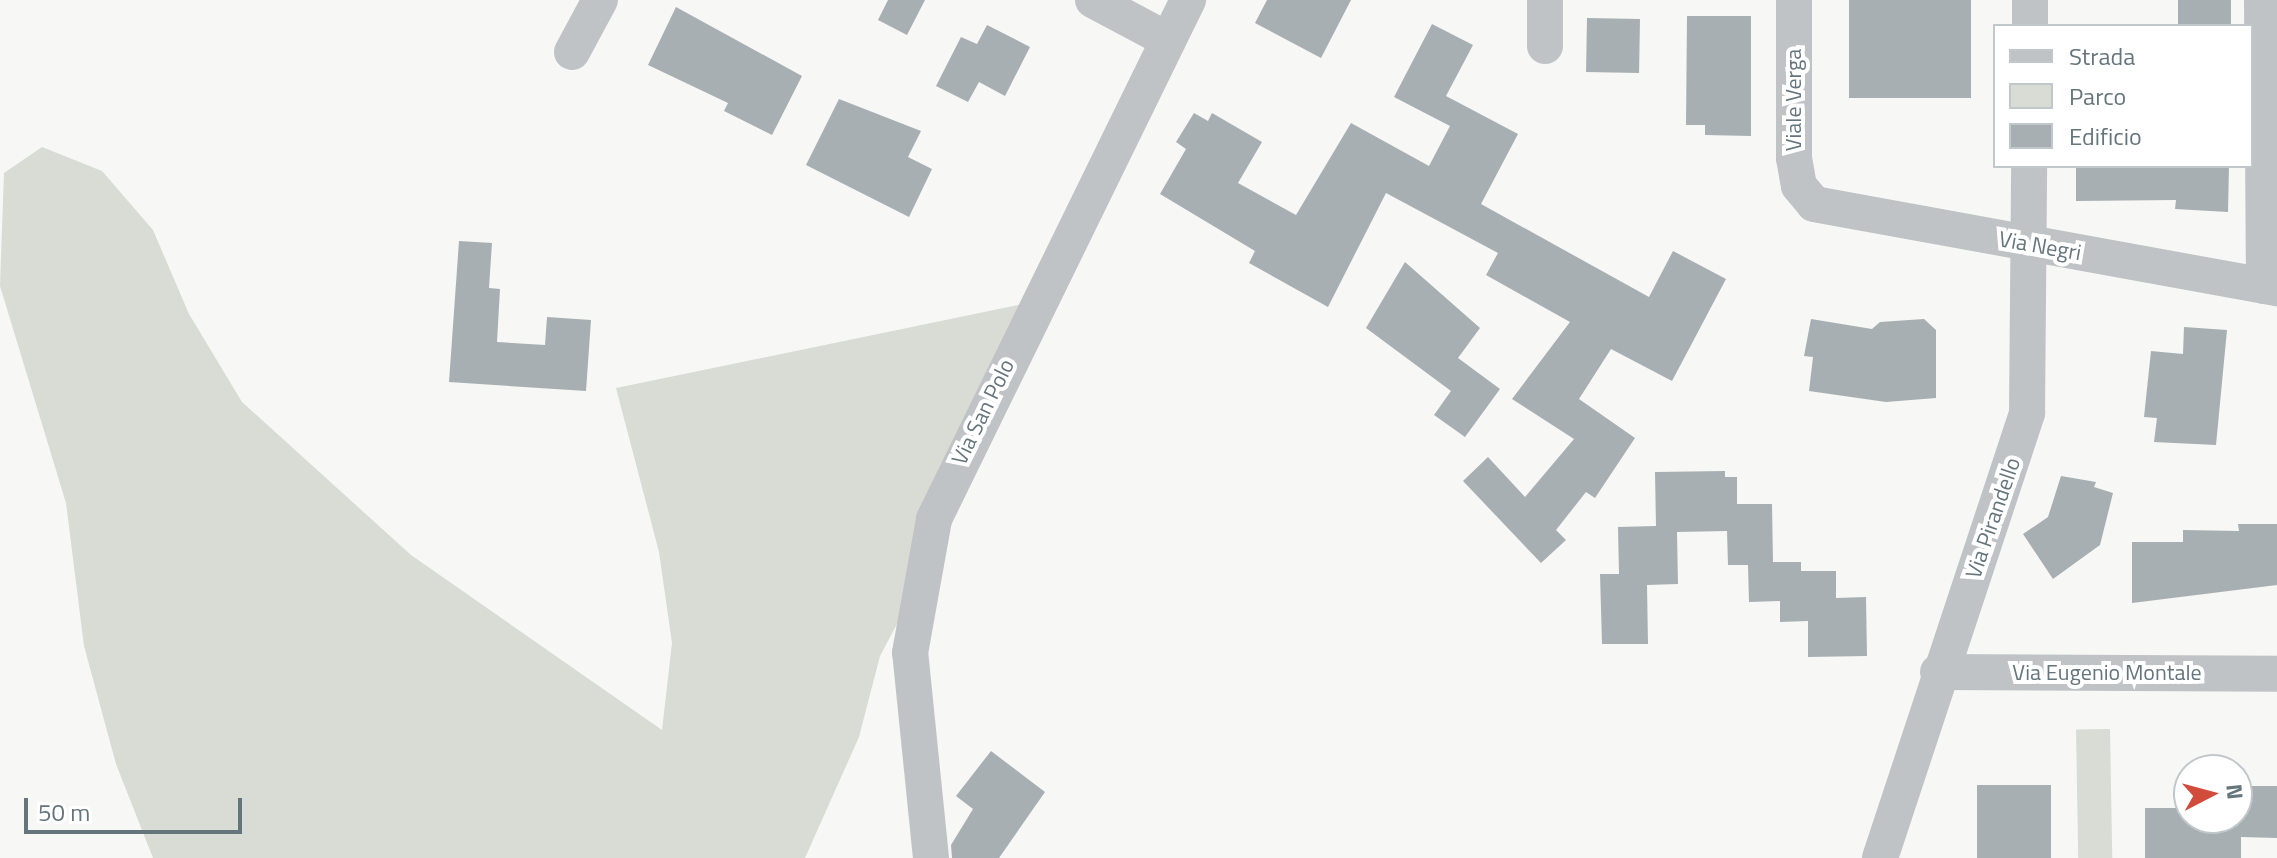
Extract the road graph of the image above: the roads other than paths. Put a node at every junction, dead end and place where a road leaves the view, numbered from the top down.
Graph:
1 (600, 0) edge
2 (1093, 0) edge
3 (1188, 0) edge
4 (1545, 0) edge
5 (1794, 0) edge
6 (2030, 0) edge
7 (2262, 0) edge
8 (2030, 24) edge
9 (1166, 39) junction
10 (1545, 46) dead end
11 (572, 52) dead end
12 (2029, 168) edge
13 (1806, 198) joint
14 (2029, 244) junction
15 (2270, 287) edge
16 (1938, 672) junction
17 (2277, 674) edge
18 (931, 858) edge
19 (1880, 858) edge

1 - 11 street
2 - 9 street
3 - 9 street, Via San Polo
4 - 10 street
5 - 13 street, Viale Verga
6 - 8 street
7 - 15 street
9 - 18 street, Via San Polo
12 - 14 street, Via Pirandello
13 - 14 street, Via Negri
14 - 15 street, Via Negri
14 - 16 street, Via Pirandello
16 - 17 street, Via Eugenio Montale
16 - 19 street, Via Pirandello

